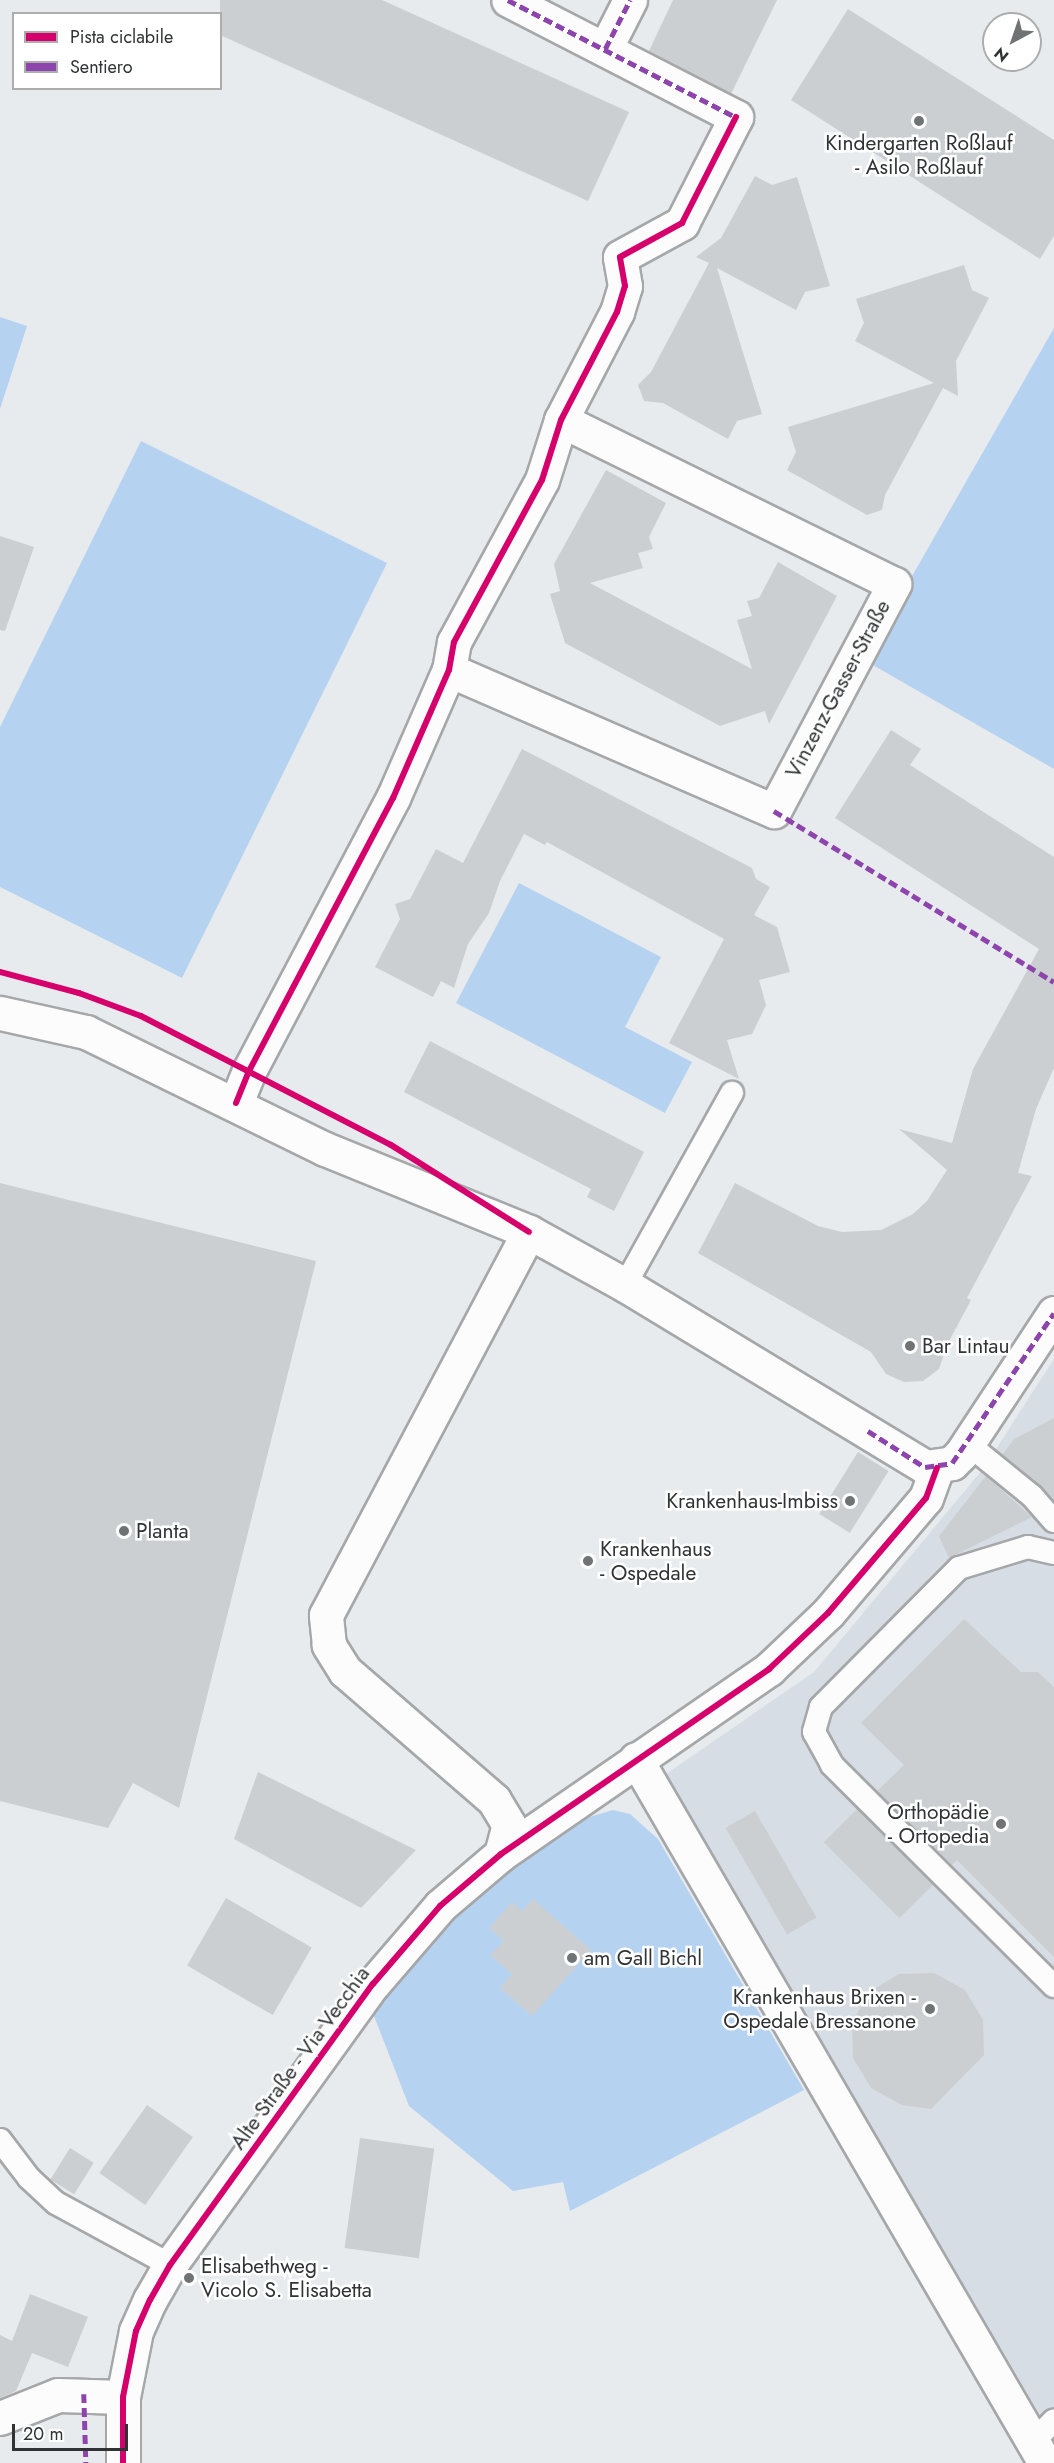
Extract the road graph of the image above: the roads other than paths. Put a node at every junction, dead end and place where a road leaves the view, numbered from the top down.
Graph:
1 (508, 0) edge
2 (630, 0) edge
3 (605, 49) junction
4 (561, 420) junction
5 (449, 670) junction
6 (0, 1013) edge
7 (732, 1093) dead end
8 (236, 1103) junction
9 (529, 1232) junction
10 (625, 1285) junction
11 (1054, 1313) edge
12 (968, 1444) junction
13 (937, 1468) junction
14 (1054, 1521) edge
15 (1054, 1553) edge
16 (636, 1759) junction
17 (501, 1854) junction
18 (1054, 1986) edge
19 (0, 2140) edge
20 (170, 2265) junction
21 (123, 2397) junction
22 (0, 2418) edge
23 (1046, 2441) edge
24 (123, 2463) edge

1 - 3 street
2 - 3 street
3 - 4 street
4 - 5 street
4 - 5 street, Vinzenz-Gasser-Straße
5 - 8 street
6 - 8 street
7 - 10 lane
8 - 9 street
9 - 10 street
9 - 17 street
10 - 13 street
11 - 12 street
12 - 13 street
12 - 14 lane
13 - 16 street, Alte Straße - Via Vecchia
15 - 18 lane
16 - 17 street, Alte Straße - Via Vecchia
16 - 23 street
17 - 20 street, Alte Straße - Via Vecchia
19 - 20 lane
20 - 21 street, Alte Straße - Via Vecchia
21 - 22 street
21 - 24 street, Alte Straße - Via Vecchia

